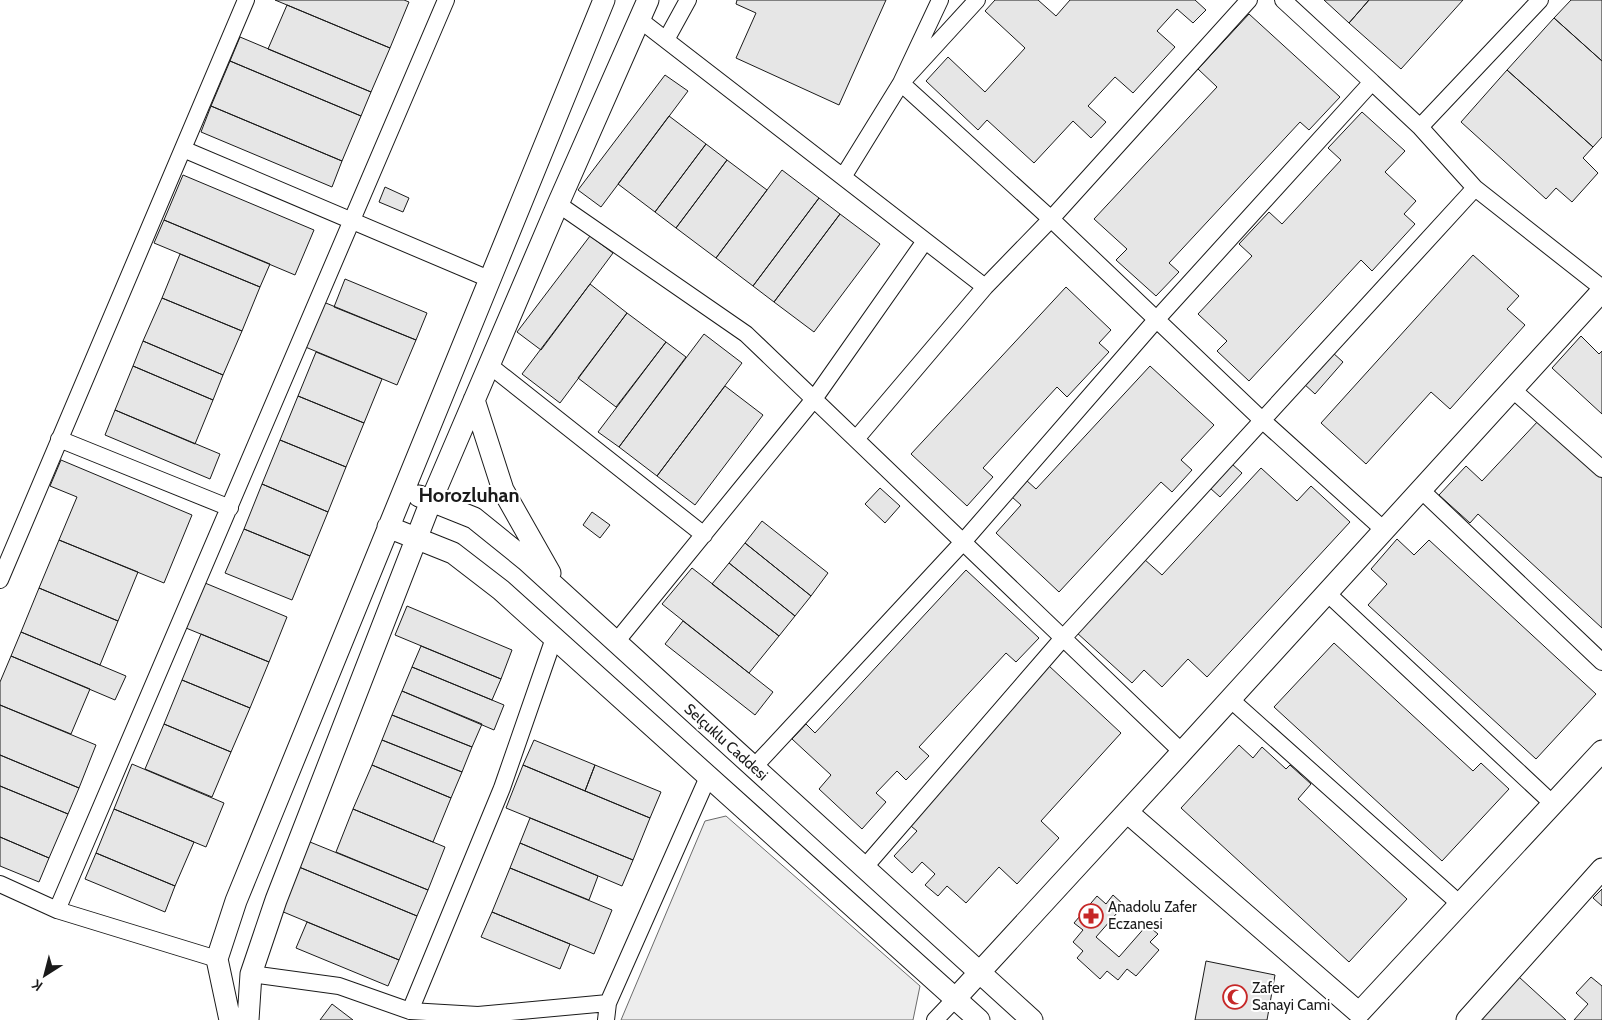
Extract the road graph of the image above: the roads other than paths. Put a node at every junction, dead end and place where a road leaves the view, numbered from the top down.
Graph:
1 (246, 0) edge
2 (446, 0) edge
3 (604, 0) edge
4 (648, 0) edge
5 (688, 0) edge
6 (940, 0) edge
7 (978, 0) edge
8 (1248, 0) edge
9 (1283, 0) edge
10 (1540, 0) edge
11 (640, 20) junction
12 (666, 40) junction
13 (1372, 82) junction
14 (901, 83) junction
15 (1420, 127) junction
16 (183, 149) junction
17 (843, 177) junction
18 (1474, 188) junction
19 (558, 204) junction
20 (1051, 219) junction
21 (353, 220) junction
22 (925, 241) junction
23 (489, 279) junction
24 (985, 287) junction
25 (1602, 289) edge
26 (1156, 320) junction
27 (489, 365) junction
28 (1513, 390) junction
29 (814, 399) junction
30 (474, 400) junction
31 (1262, 420) junction
32 (59, 439) junction
33 (856, 439) junction
34 (1602, 469) edge
35 (404, 490) junction
36 (1420, 490) junction
37 (431, 501) junction
38 (230, 508) junction
39 (388, 527) junction
40 (1384, 530) junction
41 (704, 535) junction
42 (417, 538) junction
43 (963, 542) junction
44 (0, 580) edge
45 (560, 590) junction
46 (1327, 593) junction
47 (554, 638) junction
48 (1063, 638) junction
49 (616, 642) junction
50 (1602, 662) edge
51 (1230, 699) junction
52 (1602, 751) edge
53 (1182, 752) junction
54 (754, 767) junction
55 (708, 777) junction
56 (1553, 804) junction
57 (1127, 812) junction
58 (864, 868) junction
59 (1602, 869) edge
60 (0, 884) edge
61 (1460, 904) junction
62 (58, 910) junction
63 (217, 959) junction
64 (980, 973) junction
65 (251, 974) junction
66 (955, 999) junction
67 (608, 1003) junction
68 (410, 1011) junction
69 (1362, 1017) edge
70 (230, 1020) edge
71 (248, 1020) edge
72 (606, 1020) edge
73 (935, 1020) edge
74 (979, 1020) edge
75 (1032, 1020) edge
76 (1466, 1020) edge

1 - 16 street
2 - 21 street
3 - 23 street
4 - 11 street
5 - 12 street
6 - 14 street
7 - 14 street
8 - 20 street
9 - 13 street
10 - 15 street
11 - 12 street
11 - 19 street
12 - 17 street
13 - 15 street
13 - 26 street
14 - 17 street
14 - 20 street
15 - 18 street
16 - 21 street
16 - 32 street
17 - 22 street
18 - 25 street
18 - 31 street
19 - 27 street
19 - 29 street
20 - 24 street
20 - 26 street
21 - 23 street
21 - 38 street
22 - 24 street
22 - 29 street
23 - 35 street
24 - 33 street
25 - 28 street
26 - 31 street
26 - 43 street
27 - 30 street
27 - 41 street
28 - 34 street
28 - 36 street
29 - 33 street
29 - 41 street
30 - 37 street
30 - 45 street
31 - 40 street
31 - 48 street
32 - 38 street
32 - 44 street
33 - 43 street
35 - 37 street, Selçuklu Caddesi
35 - 39 street
36 - 40 street
36 - 50 street
37 - 42 street
37 - 45 street, Selçuklu Caddesi
38 - 62 street
39 - 42 street
39 - 63 street
40 - 46 street
41 - 49 street
42 - 47 street
42 - 65 street
43 - 48 street
43 - 54 street
45 - 49 street, Selçuklu Caddesi
46 - 51 street
46 - 56 street
47 - 55 street
47 - 68 street
48 - 53 street
48 - 58 street
49 - 54 street, Selçuklu Caddesi
51 - 53 street
51 - 61 street
52 - 56 street
53 - 57 street
54 - 58 street, Selçuklu Caddesi
55 - 66 street
55 - 67 street
56 - 61 street
57 - 64 street
57 - 69 street
58 - 64 street, Selçuklu Caddesi
59 - 76 street
60 - 62 street
61 - 69 street
62 - 63 street
63 - 70 street
64 - 66 street
64 - 75 street, Selçuklu Caddesi
65 - 68 street
65 - 71 street
66 - 73 street
66 - 74 street
67 - 68 street
67 - 72 street

